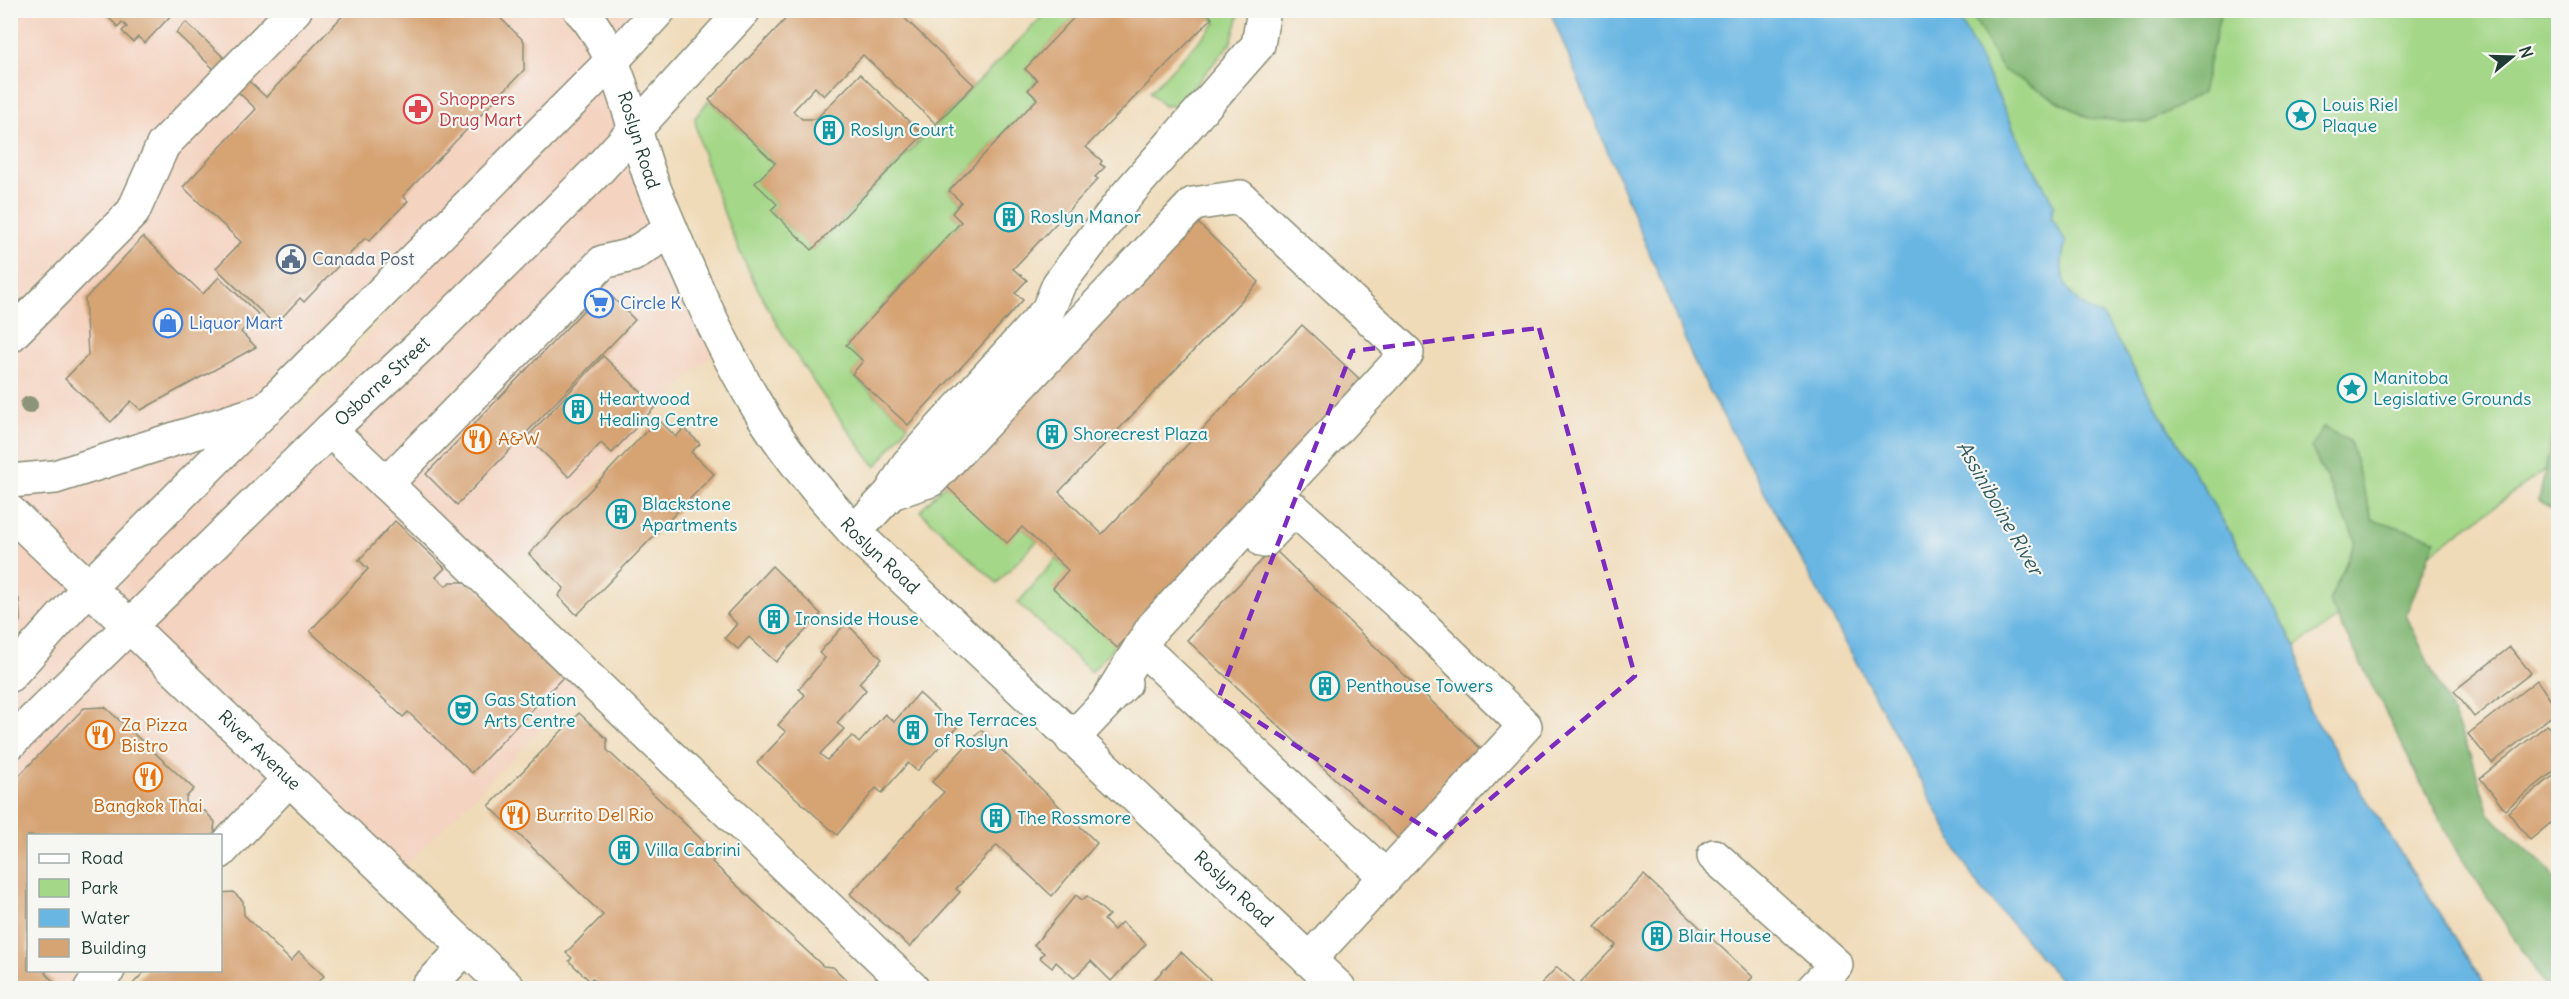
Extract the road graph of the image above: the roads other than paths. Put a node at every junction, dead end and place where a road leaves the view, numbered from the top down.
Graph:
1 (295, 10) edge
2 (580, 10) edge
3 (659, 10) edge
4 (744, 10) edge
5 (1264, 10) edge
6 (611, 62) junction
7 (634, 130) junction
8 (671, 230) junction
9 (10, 336) edge
10 (264, 411) junction
11 (330, 430) junction
12 (10, 481) edge
13 (386, 484) junction
14 (891, 493) junction
15 (10, 512) edge
16 (854, 532) junction
17 (89, 587) junction
18 (129, 626) junction
19 (1162, 650) junction
20 (10, 675) edge
21 (1109, 698) junction
22 (1072, 739) junction
23 (10, 743) edge
24 (289, 779) junction
25 (222, 850) edge
26 (1714, 856) dead end
27 (1386, 877) junction
28 (465, 948) junction
29 (1309, 960) junction
30 (106, 972) edge
31 (91, 988) edge
32 (427, 988) edge
33 (508, 988) edge
34 (912, 988) edge
35 (1339, 988) edge
36 (1814, 988) edge

1 - 9 main road
2 - 6 main road, Roslyn Road
3 - 6 main road
4 - 7 main road, Osborne Street
5 - 14 main road
6 - 7 main road, Roslyn Road
6 - 10 main road
7 - 8 main road, Roslyn Road
7 - 11 main road, Osborne Street
8 - 13 main road
8 - 16 main road, Roslyn Road
10 - 12 main road
10 - 17 main road
11 - 13 main road
11 - 18 main road, Osborne Street
13 - 34 main road
14 - 16 main road
14 - 21 main road
15 - 17 main road, River Avenue
16 - 22 main road, Roslyn Road
17 - 18 main road, River Avenue
17 - 20 main road
18 - 23 main road, Osborne Street
18 - 24 main road, River Avenue
19 - 21 main road
19 - 27 main road
19 - 27 main road
21 - 22 main road
22 - 29 main road, Roslyn Road
24 - 25 main road
24 - 28 main road, River Avenue
26 - 36 main road
27 - 29 main road
28 - 32 main road
28 - 33 main road, River Avenue
29 - 35 main road, Roslyn Road
30 - 31 main road

